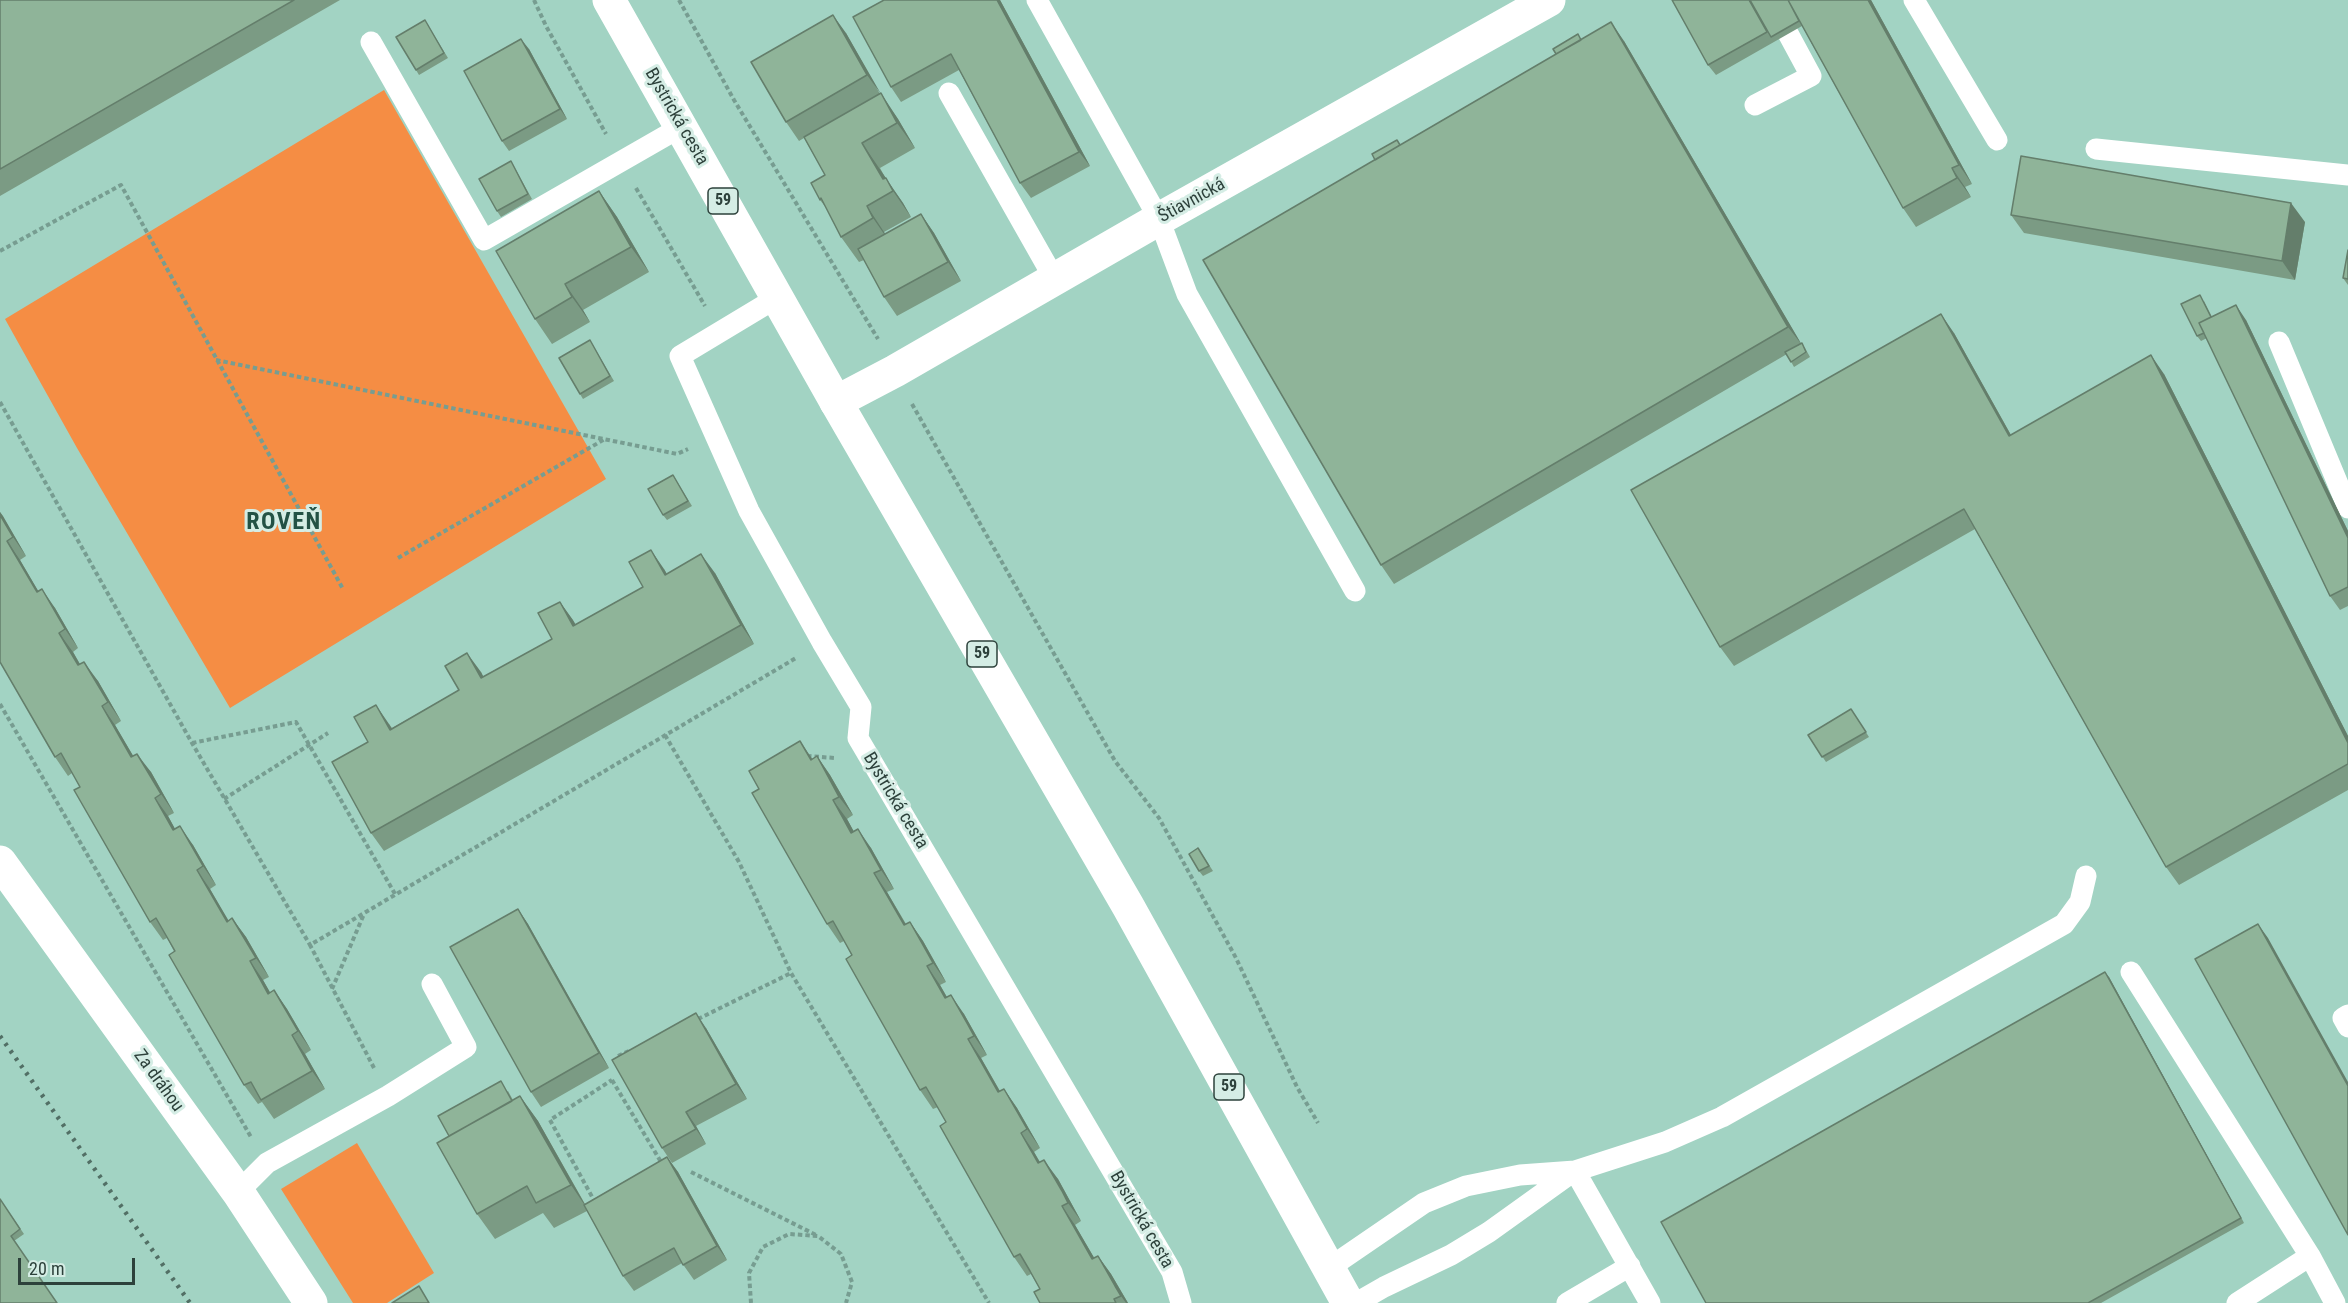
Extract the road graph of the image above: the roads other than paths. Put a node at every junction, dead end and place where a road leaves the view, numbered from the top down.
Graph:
1 (609, 0) edge
2 (1037, 0) edge
3 (1549, 0) edge
4 (1770, 0) edge
5 (1914, 0) edge
6 (371, 42) dead end
7 (949, 93) dead end
8 (1755, 105) dead end
9 (681, 127) junction
10 (1997, 140) dead end
11 (2096, 149) dead end
12 (2348, 175) edge
13 (1159, 219) junction
14 (1055, 280) junction
15 (778, 297) junction
16 (2279, 342) dead end
17 (836, 402) junction
18 (2348, 508) edge
19 (1355, 591) dead end
20 (0, 862) edge
21 (2086, 876) dead end
22 (2131, 972) dead end
23 (432, 984) dead end
24 (2348, 1015) edge
25 (2348, 1027) edge
26 (1575, 1171) junction
27 (238, 1192) junction
28 (2310, 1257) junction
29 (1630, 1266) junction
30 (1329, 1268) junction
31 (311, 1303) edge
32 (1181, 1303) edge
33 (1348, 1303) edge
34 (1356, 1303) edge
35 (1567, 1303) edge
36 (1650, 1303) edge
37 (2237, 1303) edge
38 (2335, 1303) edge

1 - 9 main road, Bystrická cesta / 59
2 - 13 lane
3 - 13 main road, Štiavnická
4 - 8 lane
5 - 10 lane
6 - 9 lane
7 - 14 lane
9 - 15 main road, Bystrická cesta / 59
11 - 12 lane
13 - 14 main road, Štiavnická
13 - 19 lane
14 - 17 main road, Štiavnická
15 - 17 main road, Bystrická cesta / 59
15 - 32 lane, Bystrická cesta
16 - 18 lane
17 - 30 main road, Bystrická cesta / 59
20 - 27 main road, Za dráhou
21 - 26 lane
22 - 28 lane
23 - 27 lane
24 - 25 lane
26 - 29 lane
26 - 30 lane
26 - 34 lane
27 - 31 main road, Za dráhou
28 - 37 lane
28 - 38 lane
29 - 35 lane
29 - 36 lane
30 - 33 main road, Bystrická cesta / 59

